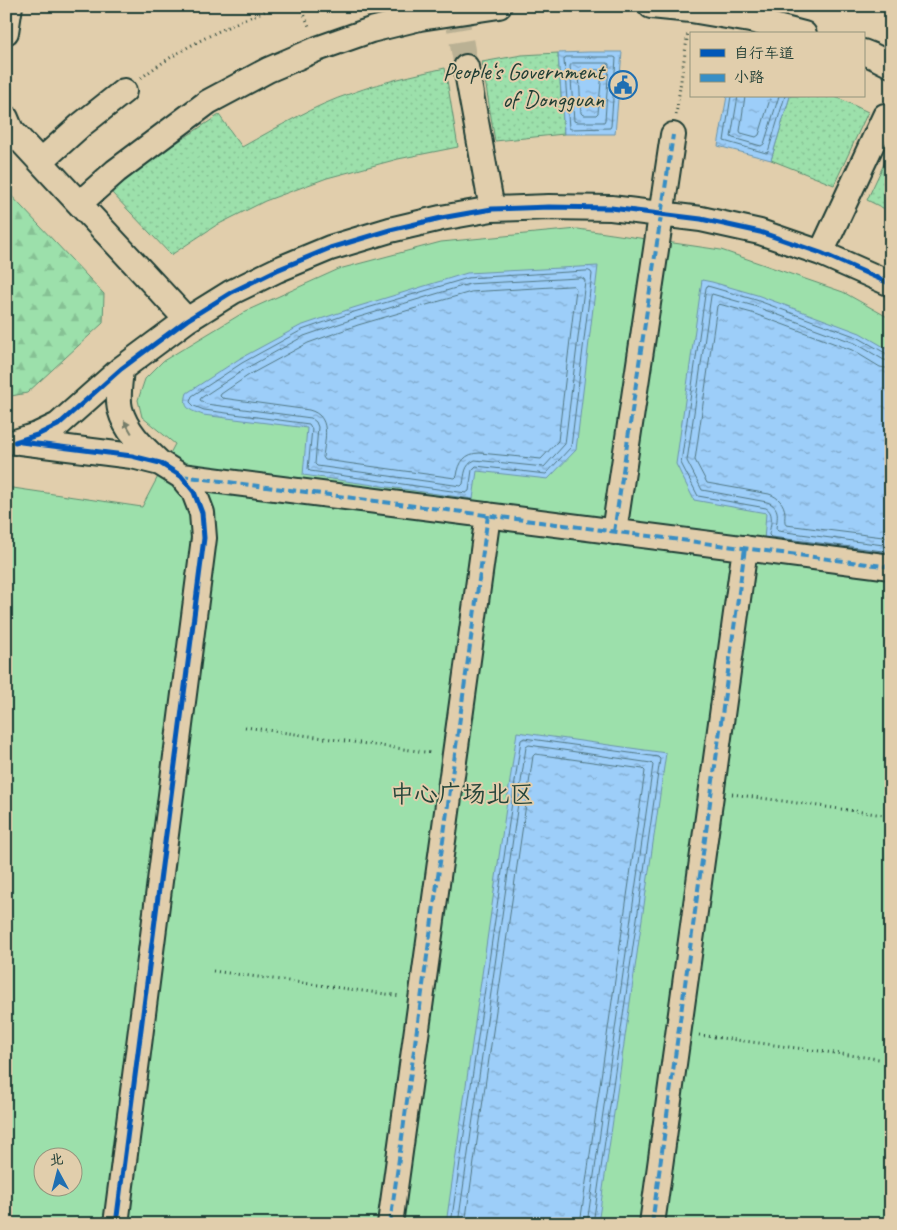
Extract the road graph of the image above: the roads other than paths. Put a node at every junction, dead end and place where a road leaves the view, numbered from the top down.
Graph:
1 (10, 6) edge
2 (499, 6) edge
3 (652, 6) edge
4 (6, 32) edge
5 (796, 32) edge
6 (864, 52) edge
7 (891, 64) edge
8 (466, 67) tunnel mouth
9 (124, 91) road end
10 (885, 116) dead end
11 (6, 118) edge
12 (672, 135) road end
13 (41, 161) junction
14 (80, 203) junction
15 (492, 210) junction
16 (661, 213) junction
17 (820, 253) junction
18 (891, 284) edge
19 (187, 320) junction
20 (121, 369) junction
21 (11, 441) edge
22 (160, 463) junction
23 (181, 476) junction
24 (488, 515) junction
25 (614, 532) junction
26 (745, 548) junction
27 (891, 567) edge
28 (116, 1224) edge
29 (390, 1224) edge
30 (652, 1224) edge

1 - 4 street
2 - 14 street
3 - 5 street
6 - 7 street
8 - 15 street
9 - 13 street
10 - 17 street
11 - 13 street
12 - 16 street
13 - 14 street
14 - 19 street
15 - 16 street
15 - 19 street
16 - 17 street
16 - 25 street
17 - 18 street
19 - 20 street
20 - 21 street
22 -> 20 street
21 - 22 street
22 - 23 street
23 - 24 street
23 - 28 street
24 - 25 street
24 - 29 street
25 - 26 street
26 - 27 street
26 - 30 street

